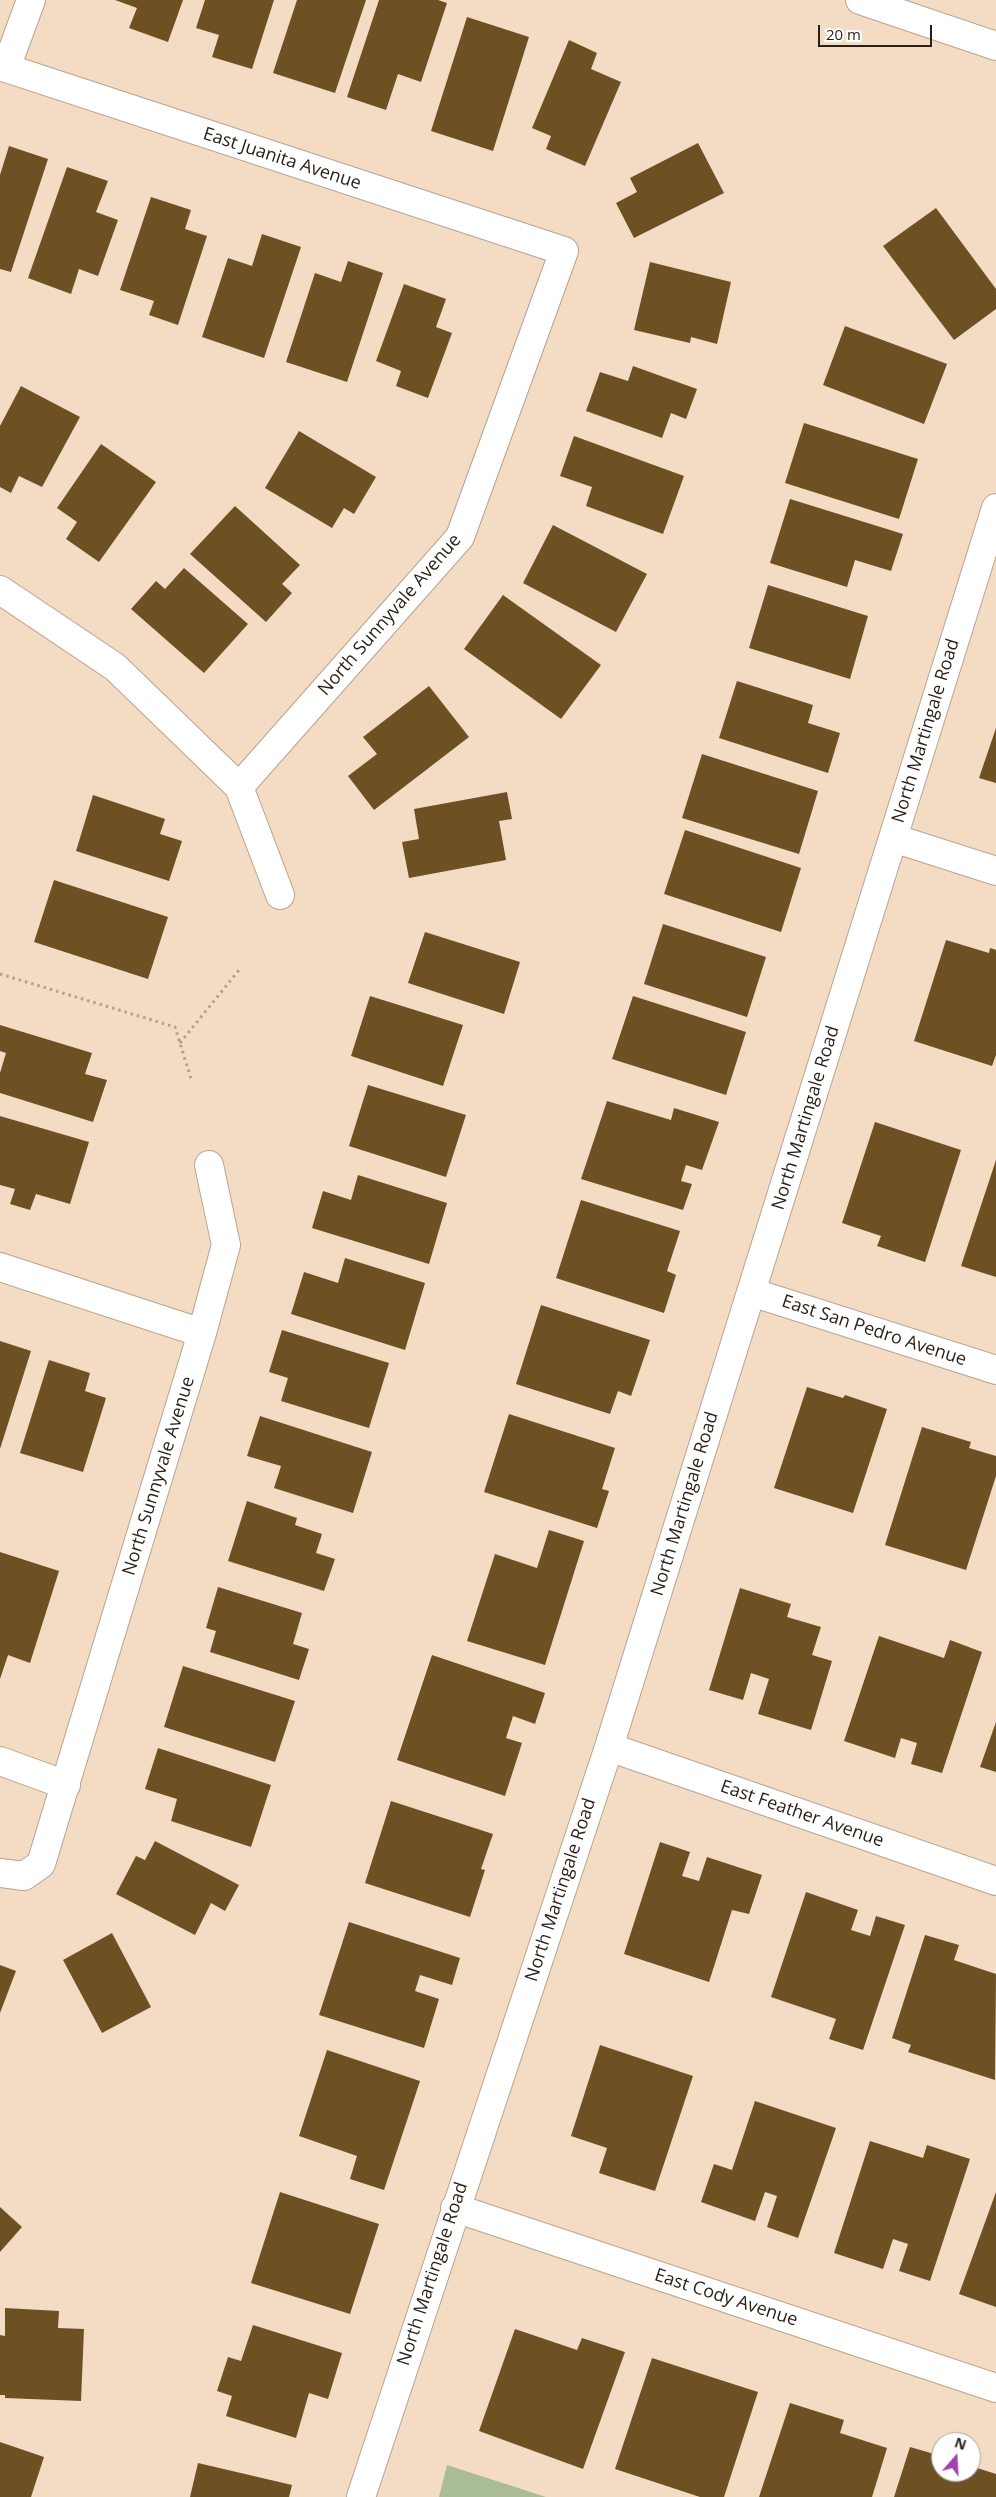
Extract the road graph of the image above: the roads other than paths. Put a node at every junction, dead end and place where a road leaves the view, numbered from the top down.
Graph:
1 (31, 0) edge
2 (860, 0) edge
3 (996, 46) edge
4 (3, 67) edge
5 (564, 251) joint
6 (996, 508) edge
7 (0, 590) edge
8 (239, 788) junction
9 (893, 838) junction
10 (996, 871) edge
11 (280, 895) dead end
12 (209, 1165) dead end
13 (0, 1267) edge
14 (751, 1292) junction
15 (202, 1333) junction
16 (996, 1370) edge
17 (609, 1747) junction
18 (0, 1761) edge
19 (66, 1785) junction
20 (0, 1873) edge
21 (996, 1880) edge
22 (455, 2208) junction
23 (996, 2388) edge
24 (361, 2497) edge

1 - 4 street
2 - 3 street
4 - 5 street, East Juanita Avenue
5 - 8 street, North Sunnyvale Avenue
6 - 9 street, North Martingale Road
7 - 8 street
8 - 11 street
9 - 10 street
9 - 14 street, North Martingale Road
12 - 15 street, North Sunnyvale Avenue
13 - 15 street
14 - 16 street, East San Pedro Avenue
14 - 17 street, North Martingale Road
15 - 19 street, North Sunnyvale Avenue
17 - 21 street, East Feather Avenue
17 - 22 street, North Martingale Road
18 - 19 street
19 - 20 street, North Sunnyvale Avenue
22 - 23 street, East Cody Avenue
22 - 24 street, North Martingale Road

